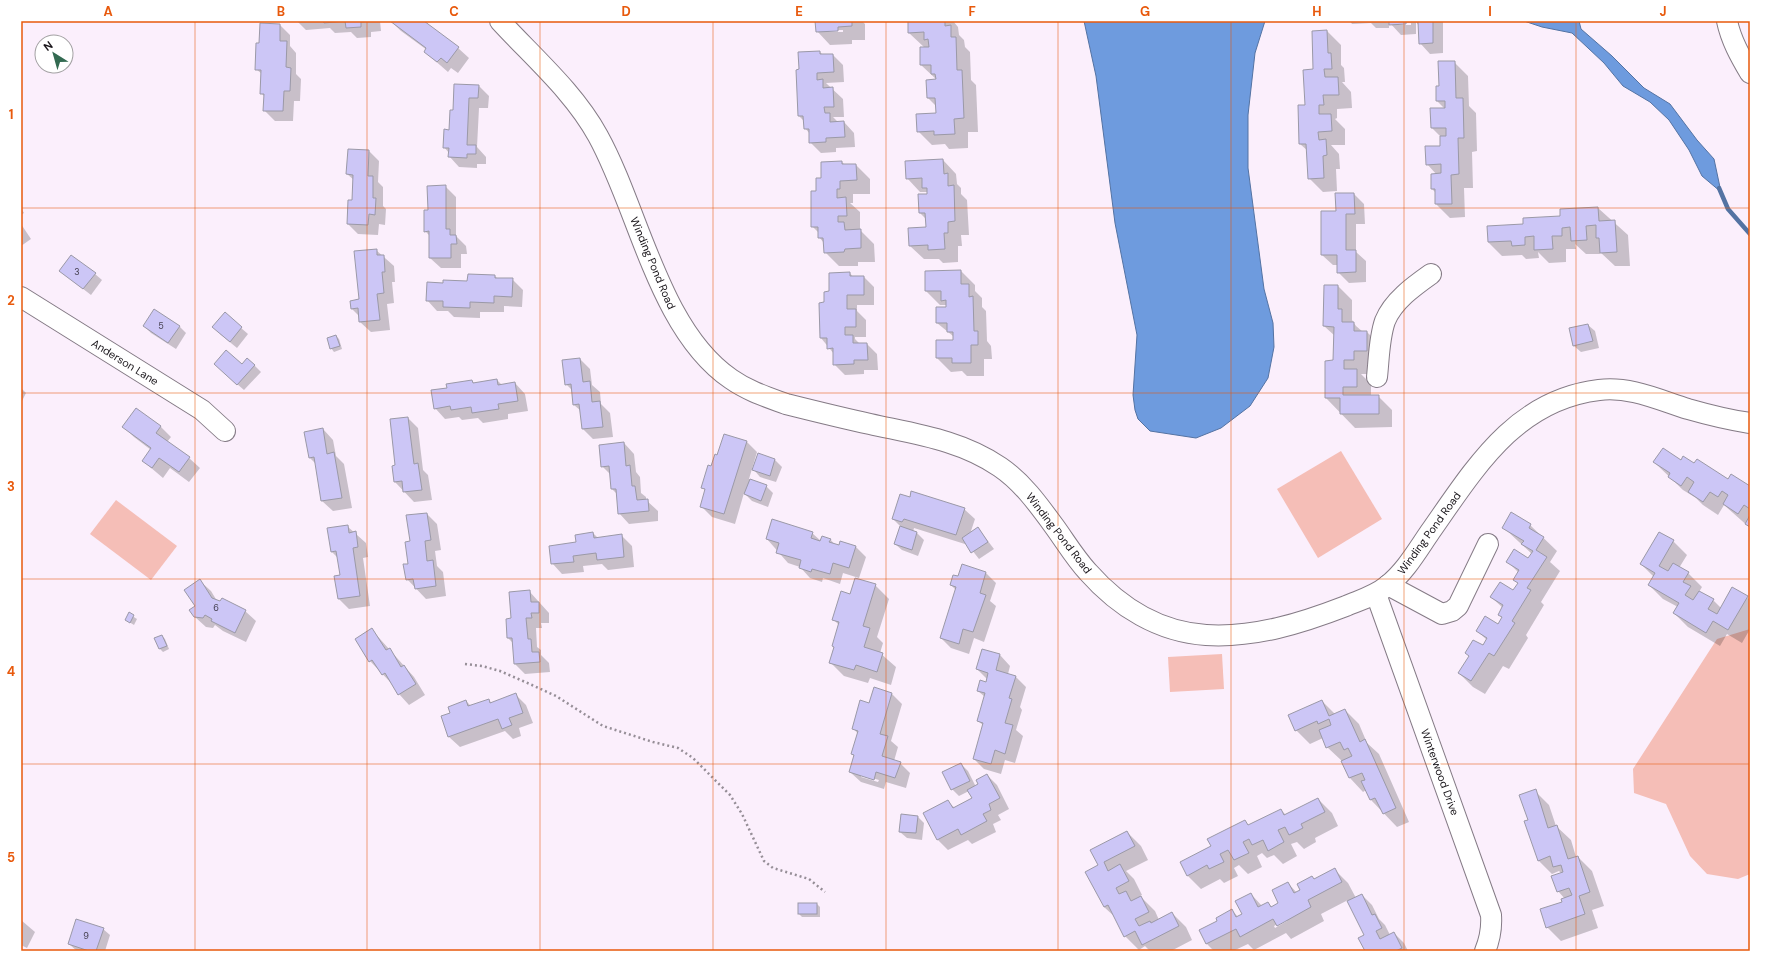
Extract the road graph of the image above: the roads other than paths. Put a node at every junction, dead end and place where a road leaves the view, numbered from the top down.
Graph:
1 (500, 21) edge
2 (1727, 21) edge
3 (1750, 72) edge
4 (1431, 274) dead end
5 (21, 297) edge
6 (1377, 377) dead end
7 (1750, 423) edge
8 (225, 431) dead end
9 (1488, 544) dead end
10 (1382, 590) junction
11 (1485, 951) edge

1 - 10 street, Winding Pond Road
2 - 3 street
4 - 6 street
5 - 8 street, Anderson Lane
7 - 10 street, Winding Pond Road
9 - 10 street
10 - 11 street, Winterwood Drive

